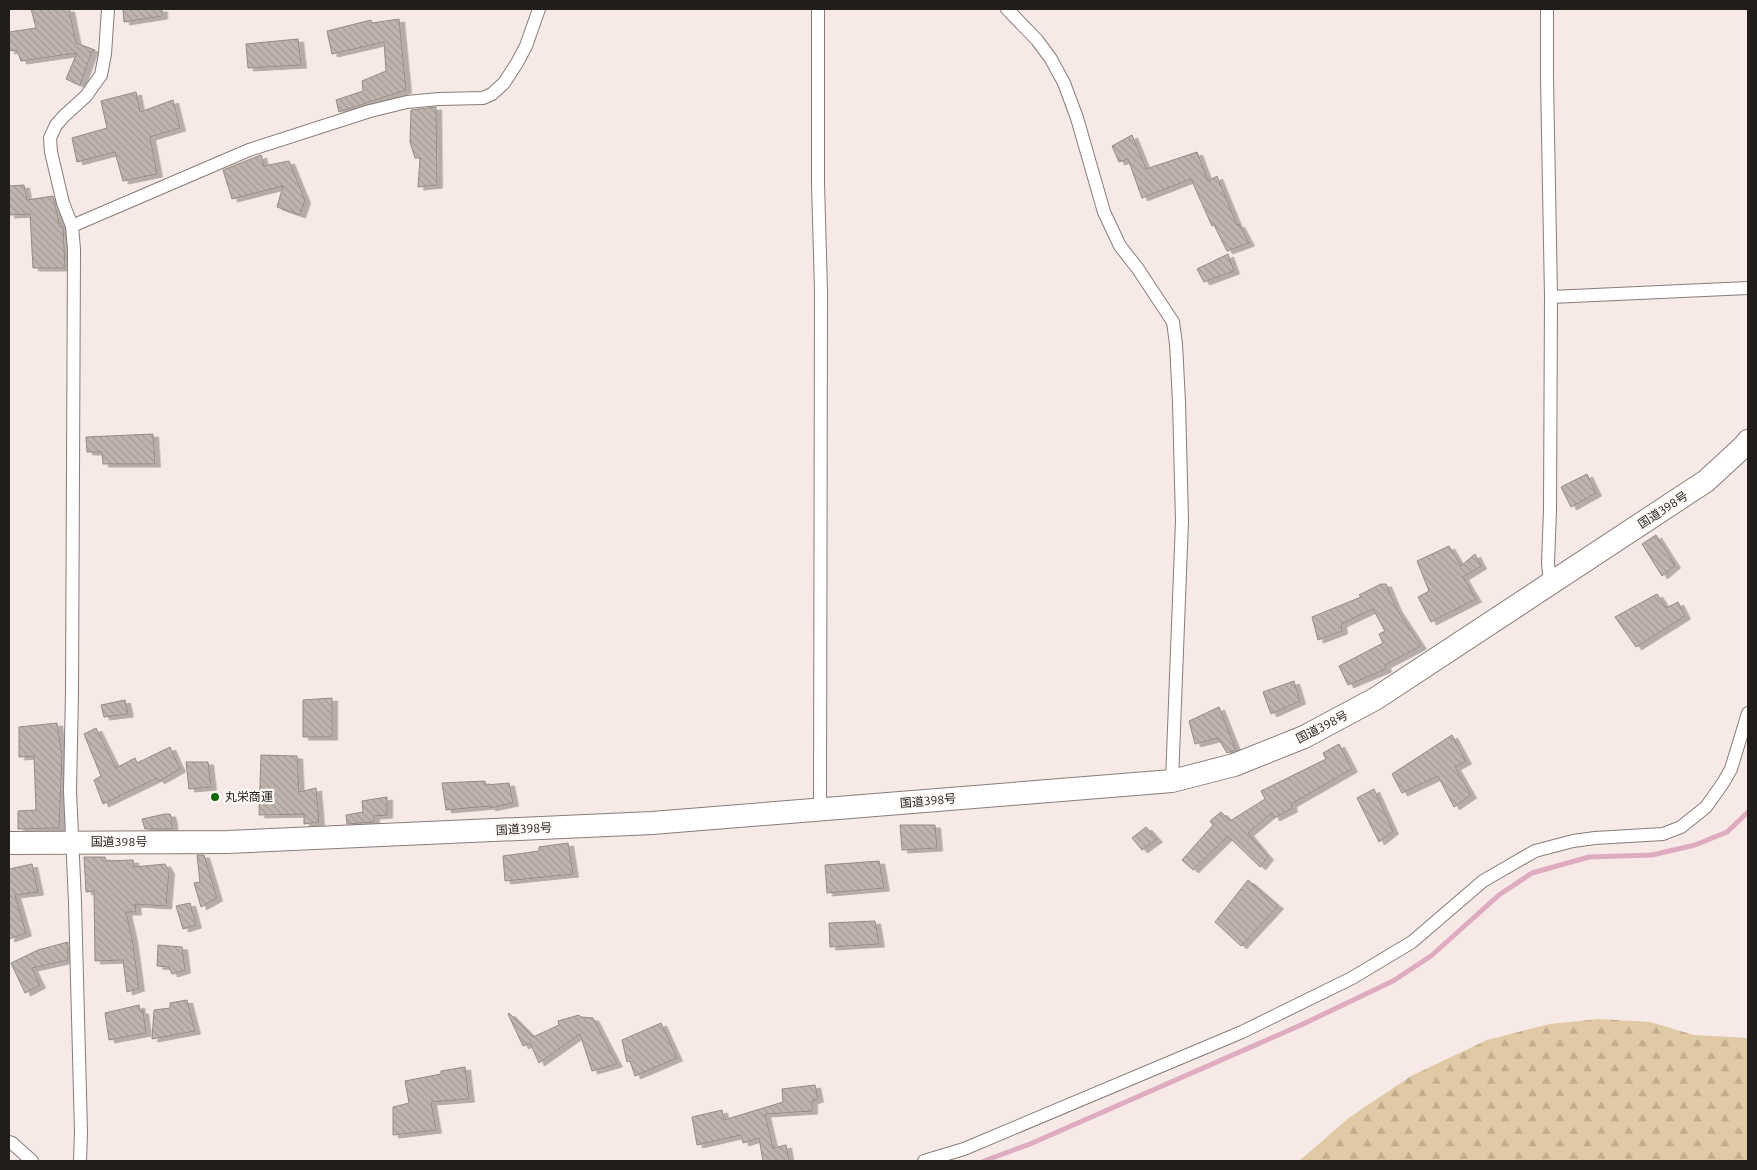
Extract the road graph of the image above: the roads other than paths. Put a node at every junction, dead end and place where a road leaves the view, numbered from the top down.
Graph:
1 (108, 9) edge
2 (539, 9) edge
3 (818, 9) edge
4 (1007, 9) edge
5 (1547, 9) edge
6 (72, 226) junction
7 (1748, 288) edge
8 (1550, 298) junction
9 (1748, 440) edge
10 (1550, 584) junction
11 (1748, 713) edge
12 (1172, 782) junction
13 (820, 810) junction
14 (73, 842) junction
15 (9, 843) edge
16 (9, 1142) edge
17 (32, 1161) edge
18 (80, 1161) edge
19 (924, 1161) edge

1 - 6 street
2 - 6 street
3 - 13 street
4 - 12 street
5 - 8 street
6 - 14 street
7 - 8 street
8 - 10 street
9 - 10 highway, 国道398号
10 - 12 highway, 国道398号
11 - 19 street
12 - 13 highway, 国道398号
13 - 14 highway, 国道398号
14 - 15 highway, 国道398号
14 - 18 street
16 - 17 street

